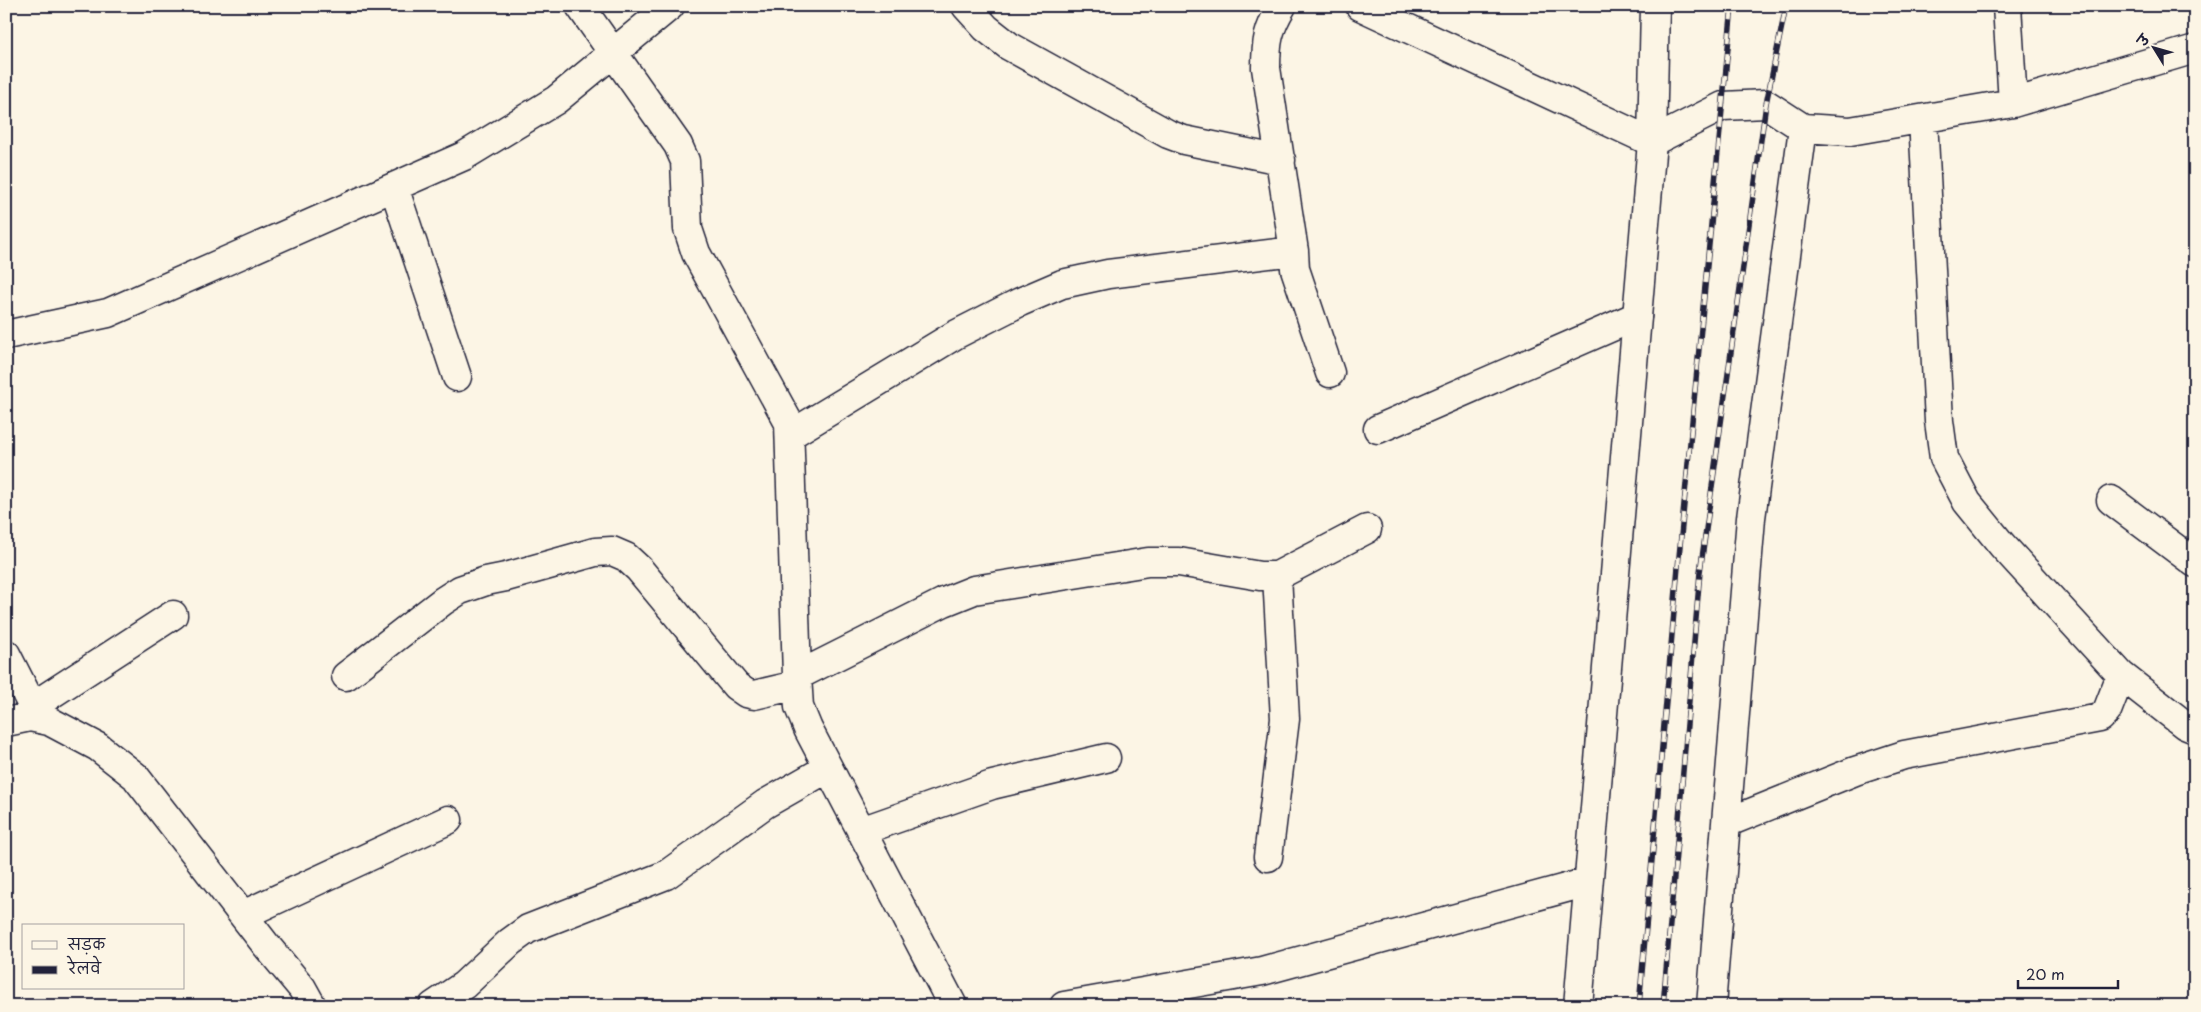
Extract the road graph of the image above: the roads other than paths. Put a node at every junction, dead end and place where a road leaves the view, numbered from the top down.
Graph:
1 (580, 6) edge
2 (670, 6) edge
3 (966, 6) edge
4 (1282, 6) edge
5 (1360, 6) edge
6 (1655, 6) edge
7 (2007, 6) edge
8 (2195, 49) edge
9 (614, 54) junction
10 (2013, 103) junction
11 (1923, 119) junction
12 (1803, 128) junction
13 (1652, 142) junction
14 (1281, 160) junction
15 (394, 187) junction
16 (1294, 251) junction
17 (1637, 316) junction
18 (6, 336) edge
19 (1330, 373) dead end
20 (457, 377) dead end
21 (1378, 429) dead end
22 (790, 435) junction
23 (2111, 500) dead end
24 (1367, 529) dead end
25 (2195, 563) edge
26 (1277, 576) junction
27 (173, 615) dead end
28 (6, 654) edge
29 (2121, 675) junction
30 (346, 676) dead end
31 (797, 681) junction
32 (36, 712) junction
33 (6, 722) edge
34 (2195, 730) edge
35 (1106, 758) dead end
36 (828, 768) junction
37 (448, 820) dead end
38 (1726, 823) junction
39 (861, 831) junction
40 (1268, 857) dead end
41 (1588, 882) junction
42 (243, 915) junction
43 (312, 1006) edge
44 (433, 1006) edge
45 (953, 1006) edge
46 (1064, 1006) edge
47 (1578, 1006) edge
48 (1711, 1006) edge

1 - 9 street
2 - 9 street
3 - 14 street
4 - 14 street
5 - 13 street
6 - 13 street
7 - 10 street
8 - 10 street
9 - 15 street
9 - 22 street
10 - 11 street
11 - 12 street
11 - 29 street
12 - 13 street
12 - 38 street
13 - 17 street
14 - 16 street
15 - 18 street
15 - 20 street
16 - 19 street
16 - 22 street
17 - 21 street
17 - 41 street
22 - 31 street
23 - 25 street
24 - 26 street
26 - 31 street
26 - 40 street
27 - 32 street
28 - 32 street
29 - 34 street
29 - 38 street
30 - 31 street
31 - 36 street
32 - 33 street
32 - 42 street
35 - 39 street
36 - 39 street
36 - 44 street
37 - 42 street
38 - 48 street
39 - 45 street
41 - 46 street
41 - 47 street
42 - 43 street

